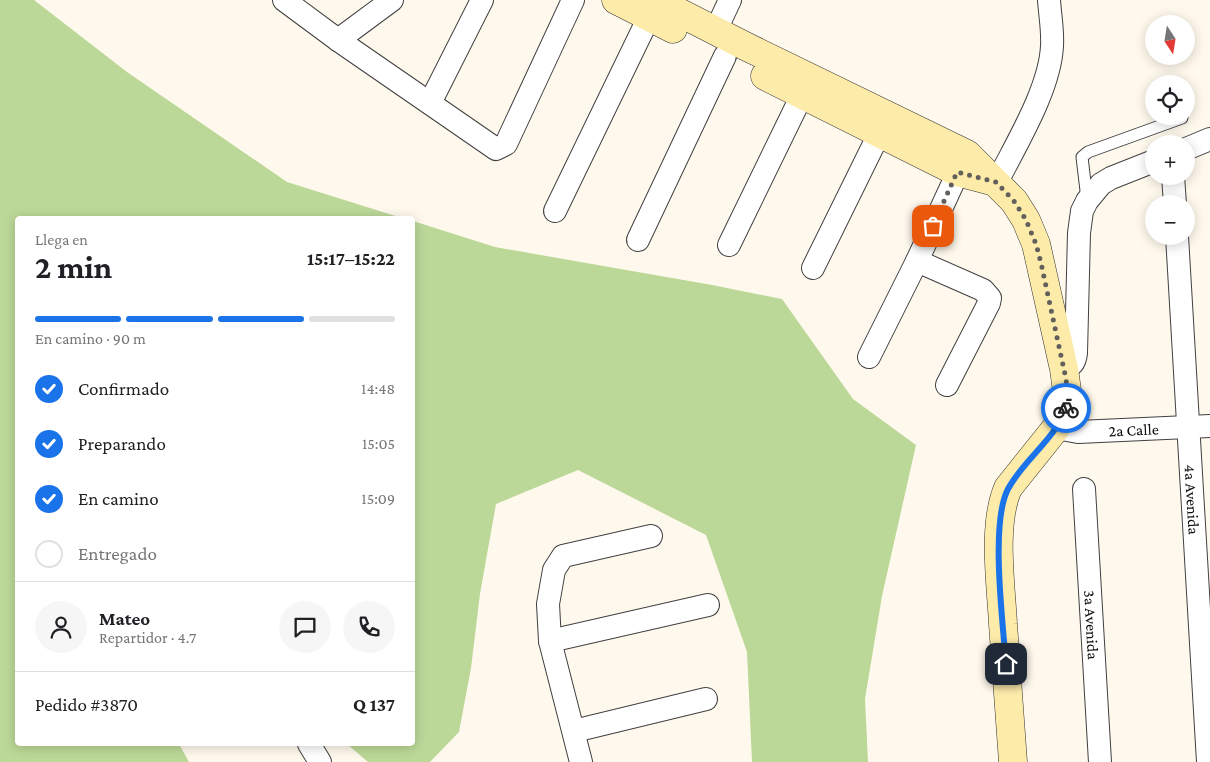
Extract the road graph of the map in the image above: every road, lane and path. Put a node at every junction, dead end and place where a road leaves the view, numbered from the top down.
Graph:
1 (284, 0) edge
2 (392, 0) edge
3 (482, 0) edge
4 (573, 0) edge
5 (616, 0) edge
6 (730, 0) edge
7 (1049, 0) edge
8 (652, 9) edge
9 (338, 40) junction
10 (720, 44) junction
11 (802, 95) junction
12 (430, 103) junction
13 (1163, 125) edge
14 (879, 134) junction
15 (1210, 139) edge
16 (1195, 145) edge
17 (962, 163) junction
18 (1145, 165) edge
19 (996, 182) junction
20 (1087, 201) junction
21 (555, 211) dead end
22 (638, 240) dead end
23 (729, 245) dead end
24 (1178, 245) edge
25 (917, 261) junction
26 (813, 268) dead end
27 (869, 357) dead end
28 (1064, 369) junction
29 (947, 385) dead end
30 (1199, 427) edge
31 (1056, 428) junction
32 (1084, 489) dead end
33 (651, 536) dead end
34 (708, 605) dead end
35 (550, 641) junction
36 (706, 699) dead end
37 (574, 731) junction
38 (310, 746) edge
39 (320, 762) edge
40 (581, 762) edge
41 (1013, 762) edge
42 (1100, 762) edge
43 (1208, 762) edge

1 - 9 street
2 - 9 street
3 - 12 street
4 - 12 street
5 - 8 main road
6 - 10 street
7 - 19 street
8 - 10 main road
8 - 21 street
9 - 12 street
10 - 11 main road
10 - 17 main road
10 - 22 street
11 - 14 main road
11 - 23 street
13 - 20 lane
14 - 17 main road
14 - 26 street
15 - 16 street
17 - 19 main road
17 - 25 street
18 - 20 street
19 - 28 main road
20 - 28 street
24 - 30 street, 4a Avenida
25 - 27 street
25 - 29 street
28 - 31 main road
30 - 31 street, 2a Calle
30 - 43 street, 4a Avenida
31 - 41 main road
32 - 42 street, 3a Avenida
33 - 35 street
34 - 35 street
35 - 37 street
36 - 37 street
37 - 40 street
38 - 39 street

